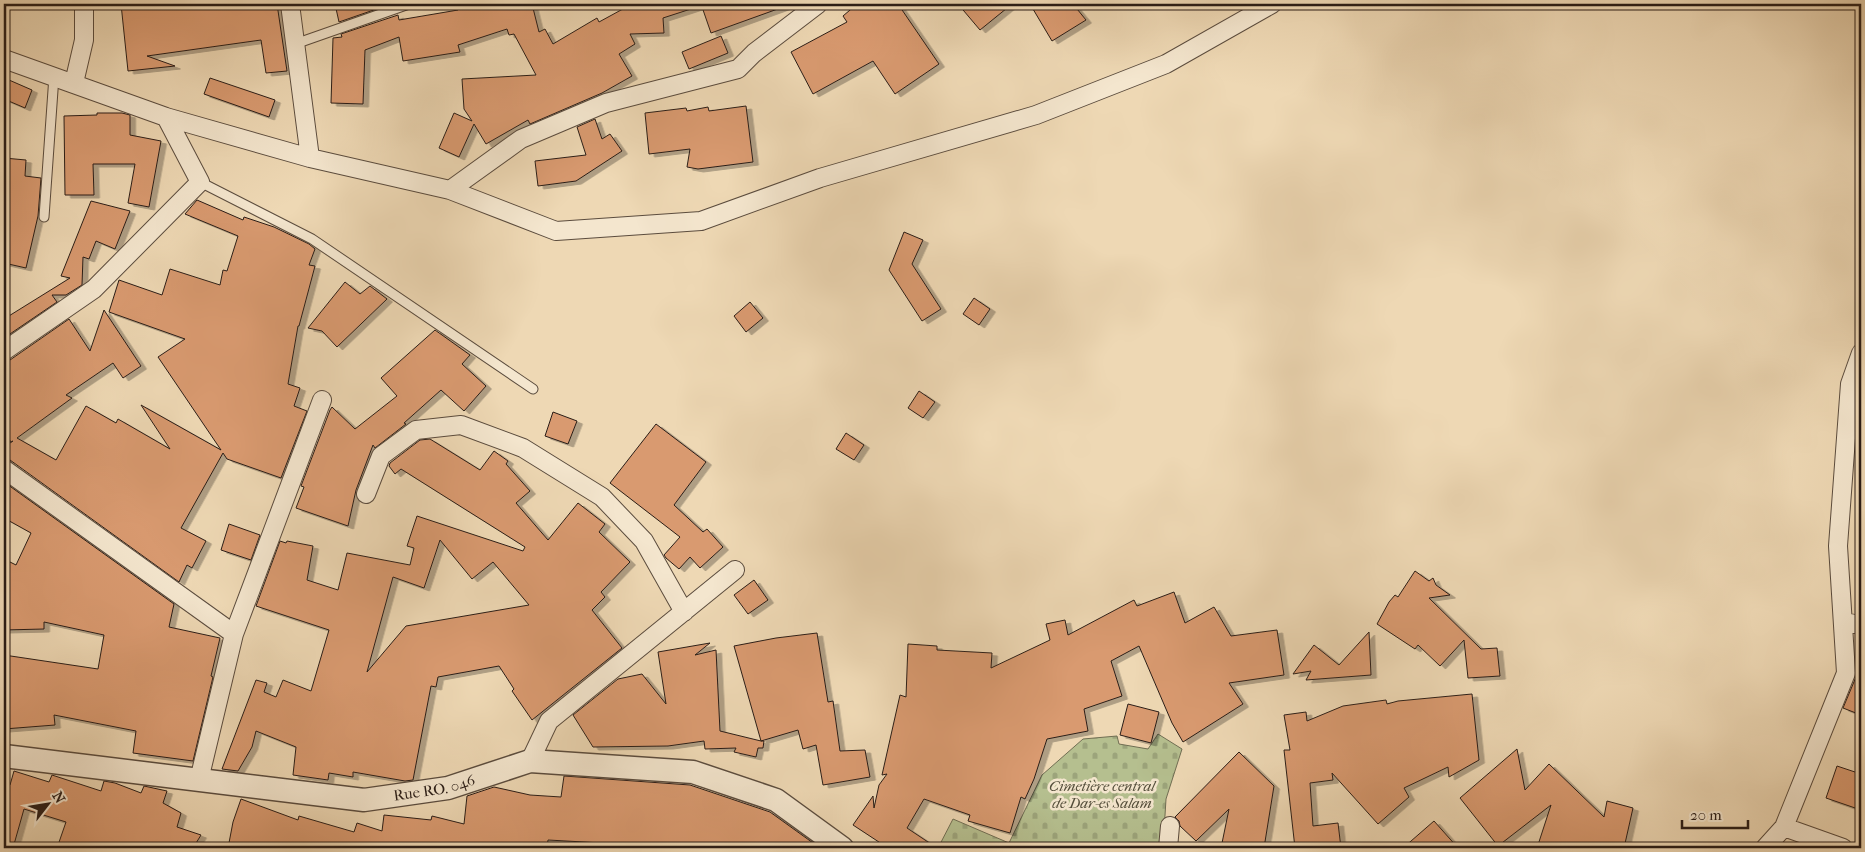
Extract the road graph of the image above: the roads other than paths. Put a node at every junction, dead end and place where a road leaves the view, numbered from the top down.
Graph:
1 (84, 4) edge
2 (290, 4) edge
3 (409, 4) edge
4 (818, 4) edge
5 (1272, 4) edge
6 (295, 44) junction
7 (4, 59) edge
8 (54, 76) junction
9 (74, 83) junction
10 (166, 117) junction
11 (310, 158) junction
12 (200, 182) junction
13 (450, 190) junction
14 (44, 217) dead end
15 (4, 351) edge
16 (1861, 353) edge
17 (533, 389) dead end
18 (322, 400) dead end
19 (4, 469) edge
20 (366, 494) dead end
21 (735, 570) dead end
22 (684, 612) junction
23 (1844, 622) junction
24 (1861, 625) edge
25 (234, 634) junction
26 (4, 756) edge
27 (530, 760) junction
28 (199, 780) junction
29 (1170, 826) dead end
30 (1784, 827) junction
31 (842, 848) edge
32 (1168, 848) edge
33 (1765, 848) edge
34 (1844, 848) edge

1 - 9 street
2 - 6 street
3 - 6 lane
4 - 13 street
5 - 13 street
6 - 11 street
7 - 8 street
8 - 9 street
8 - 14 lane
9 - 10 street
10 - 11 street
10 - 12 street
11 - 13 street
12 - 15 street
12 - 17 lane
16 - 23 street
18 - 25 street
19 - 25 street
20 - 22 street
21 - 22 street
22 - 27 street
23 - 24 street
23 - 30 street
25 - 28 street
26 - 28 street, Rue RO. 046
27 - 28 street, Rue RO. 046
27 - 31 street, Rue RO. 046
29 - 32 street
30 - 33 street
30 - 34 street

